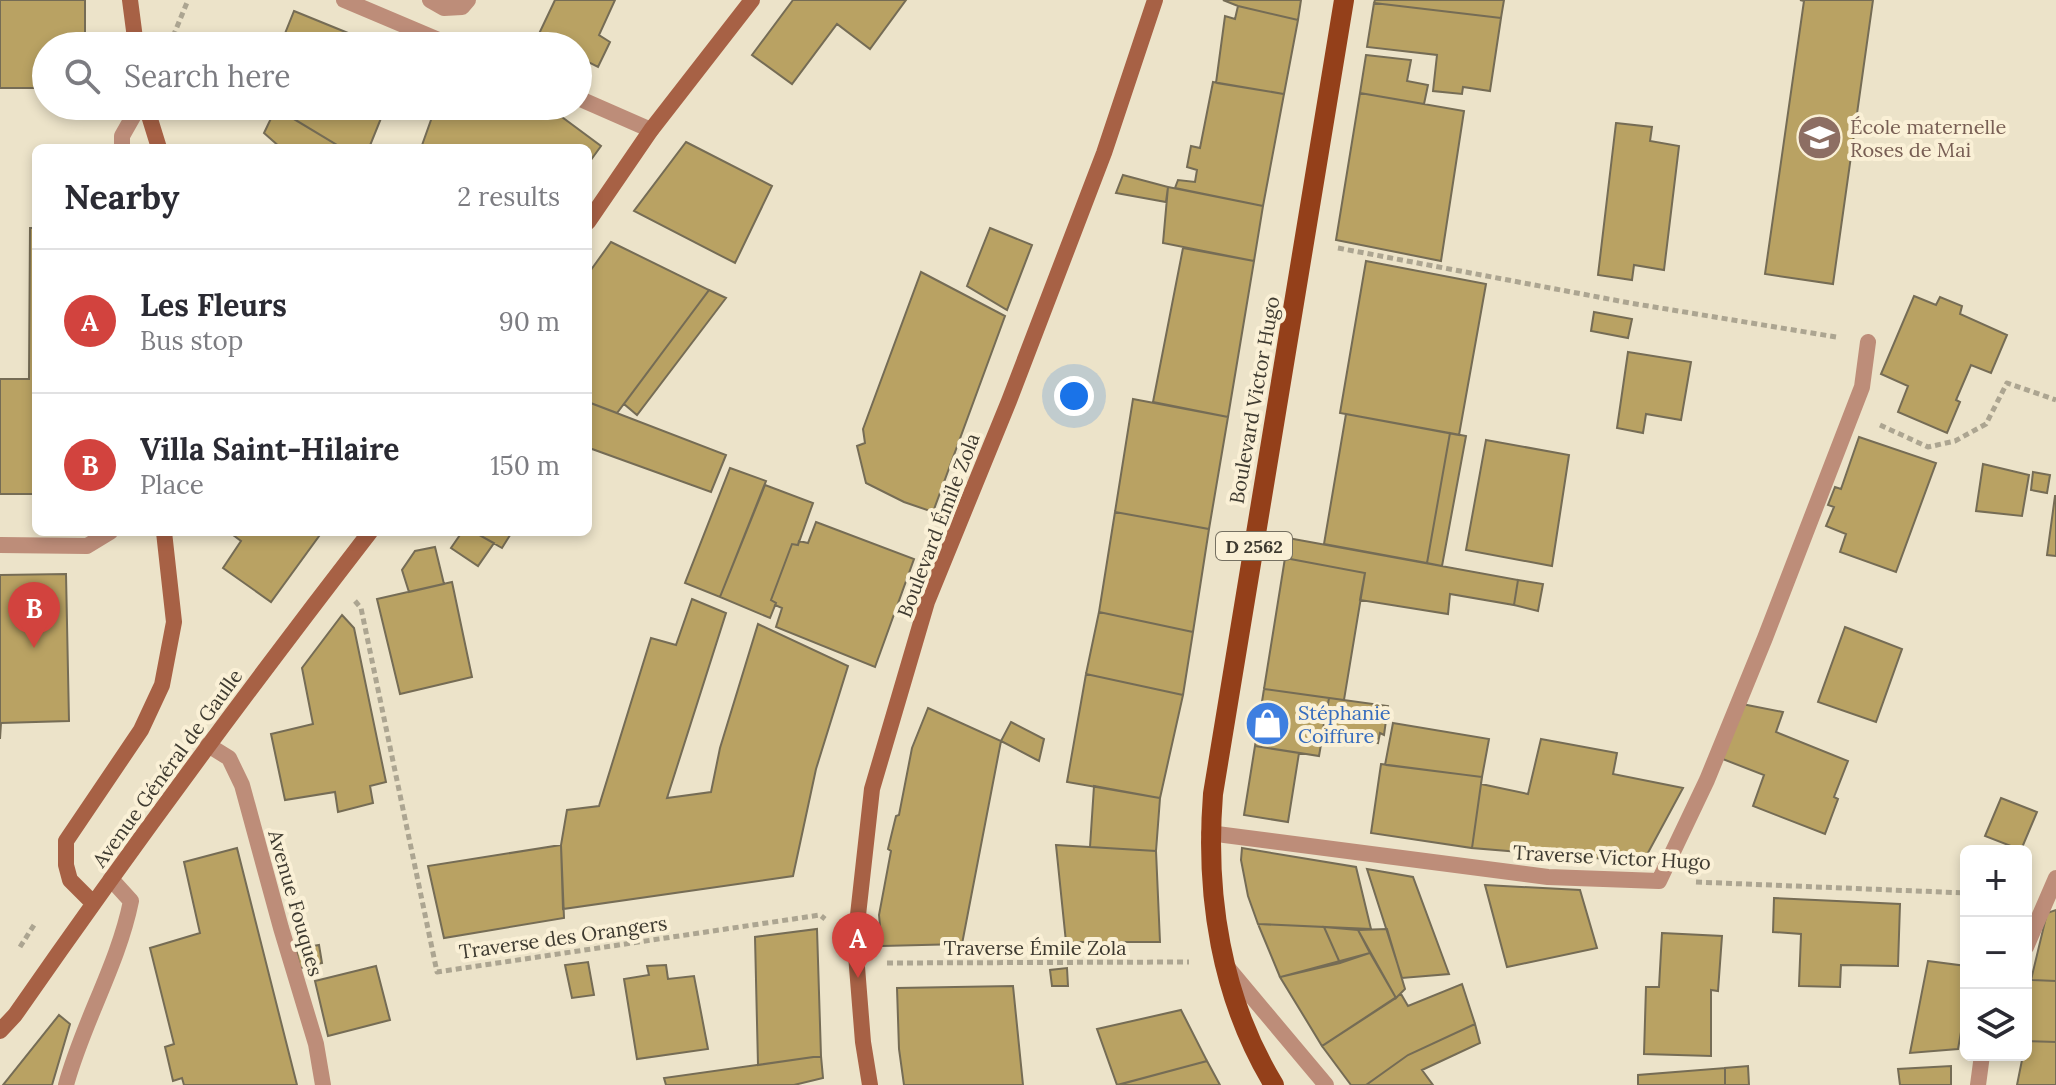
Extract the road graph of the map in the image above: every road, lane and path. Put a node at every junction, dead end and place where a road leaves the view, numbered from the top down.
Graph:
1 (130, 0) edge
2 (188, 0) edge
3 (344, 0) edge
4 (430, 0) edge
5 (468, 0) edge
6 (752, 0) edge
7 (1155, 0) edge
8 (1344, 0) edge
9 (361, 3) edge
10 (134, 32) edge
11 (175, 32) edge
12 (423, 32) edge
13 (592, 104) edge
14 (131, 120) edge
15 (150, 120) edge
16 (651, 130) junction
17 (122, 144) edge
18 (158, 144) edge
19 (592, 216) edge
20 (1306, 239) junction
21 (1868, 342) joint
22 (2056, 400) edge
23 (1872, 421) dead end
24 (103, 536) edge
25 (164, 536) edge
26 (367, 536) edge
27 (0, 545) edge
28 (337, 575) junction
29 (208, 745) junction
30 (1209, 833) junction
31 (2056, 878) edge
32 (111, 879) junction
33 (1659, 881) junction
34 (1960, 893) edge
35 (93, 903) junction
36 (2032, 933) edge
37 (855, 942) junction
38 (1222, 961) junction
39 (0, 1031) edge
40 (1981, 1061) edge
41 (66, 1085) edge
42 (323, 1085) edge
43 (870, 1085) edge
44 (1274, 1085) edge
45 (1326, 1085) edge
46 (1978, 1085) edge

1 - 10 main road
2 - 11 path
3 - 9 street
4 - 5 street
6 - 16 main road
7 - 37 main road, Boulevard Émile Zola
8 - 20 main road, Boulevard Victor Hugo / D 2562
9 - 12 street
13 - 16 street
14 - 17 street
15 - 18 main road
16 - 19 main road
20 - 21 path
20 - 30 main road, Boulevard Victor Hugo / D 2562
21 - 33 street
22 - 23 path
24 - 27 street
25 - 35 main road
26 - 28 main road, Avenue Général de Gaulle
28 - 29 main road, Avenue Général de Gaulle
28 - 37 path, Traverse des Orangers
29 - 32 main road, Avenue Général de Gaulle
29 - 42 street, Avenue Fouques
30 - 33 street, Traverse Victor Hugo
30 - 38 main road, Boulevard Victor Hugo / D 2562
31 - 36 street
32 - 35 main road, Avenue Général de Gaulle
32 - 41 street
33 - 34 path, Traverse Victor Hugo
35 - 39 main road, Avenue Général de Gaulle
37 - 38 path, Traverse Émile Zola
37 - 43 main road, Boulevard Émile Zola
38 - 44 main road, Boulevard Victor Hugo / D 2562
38 - 45 street
40 - 46 street

